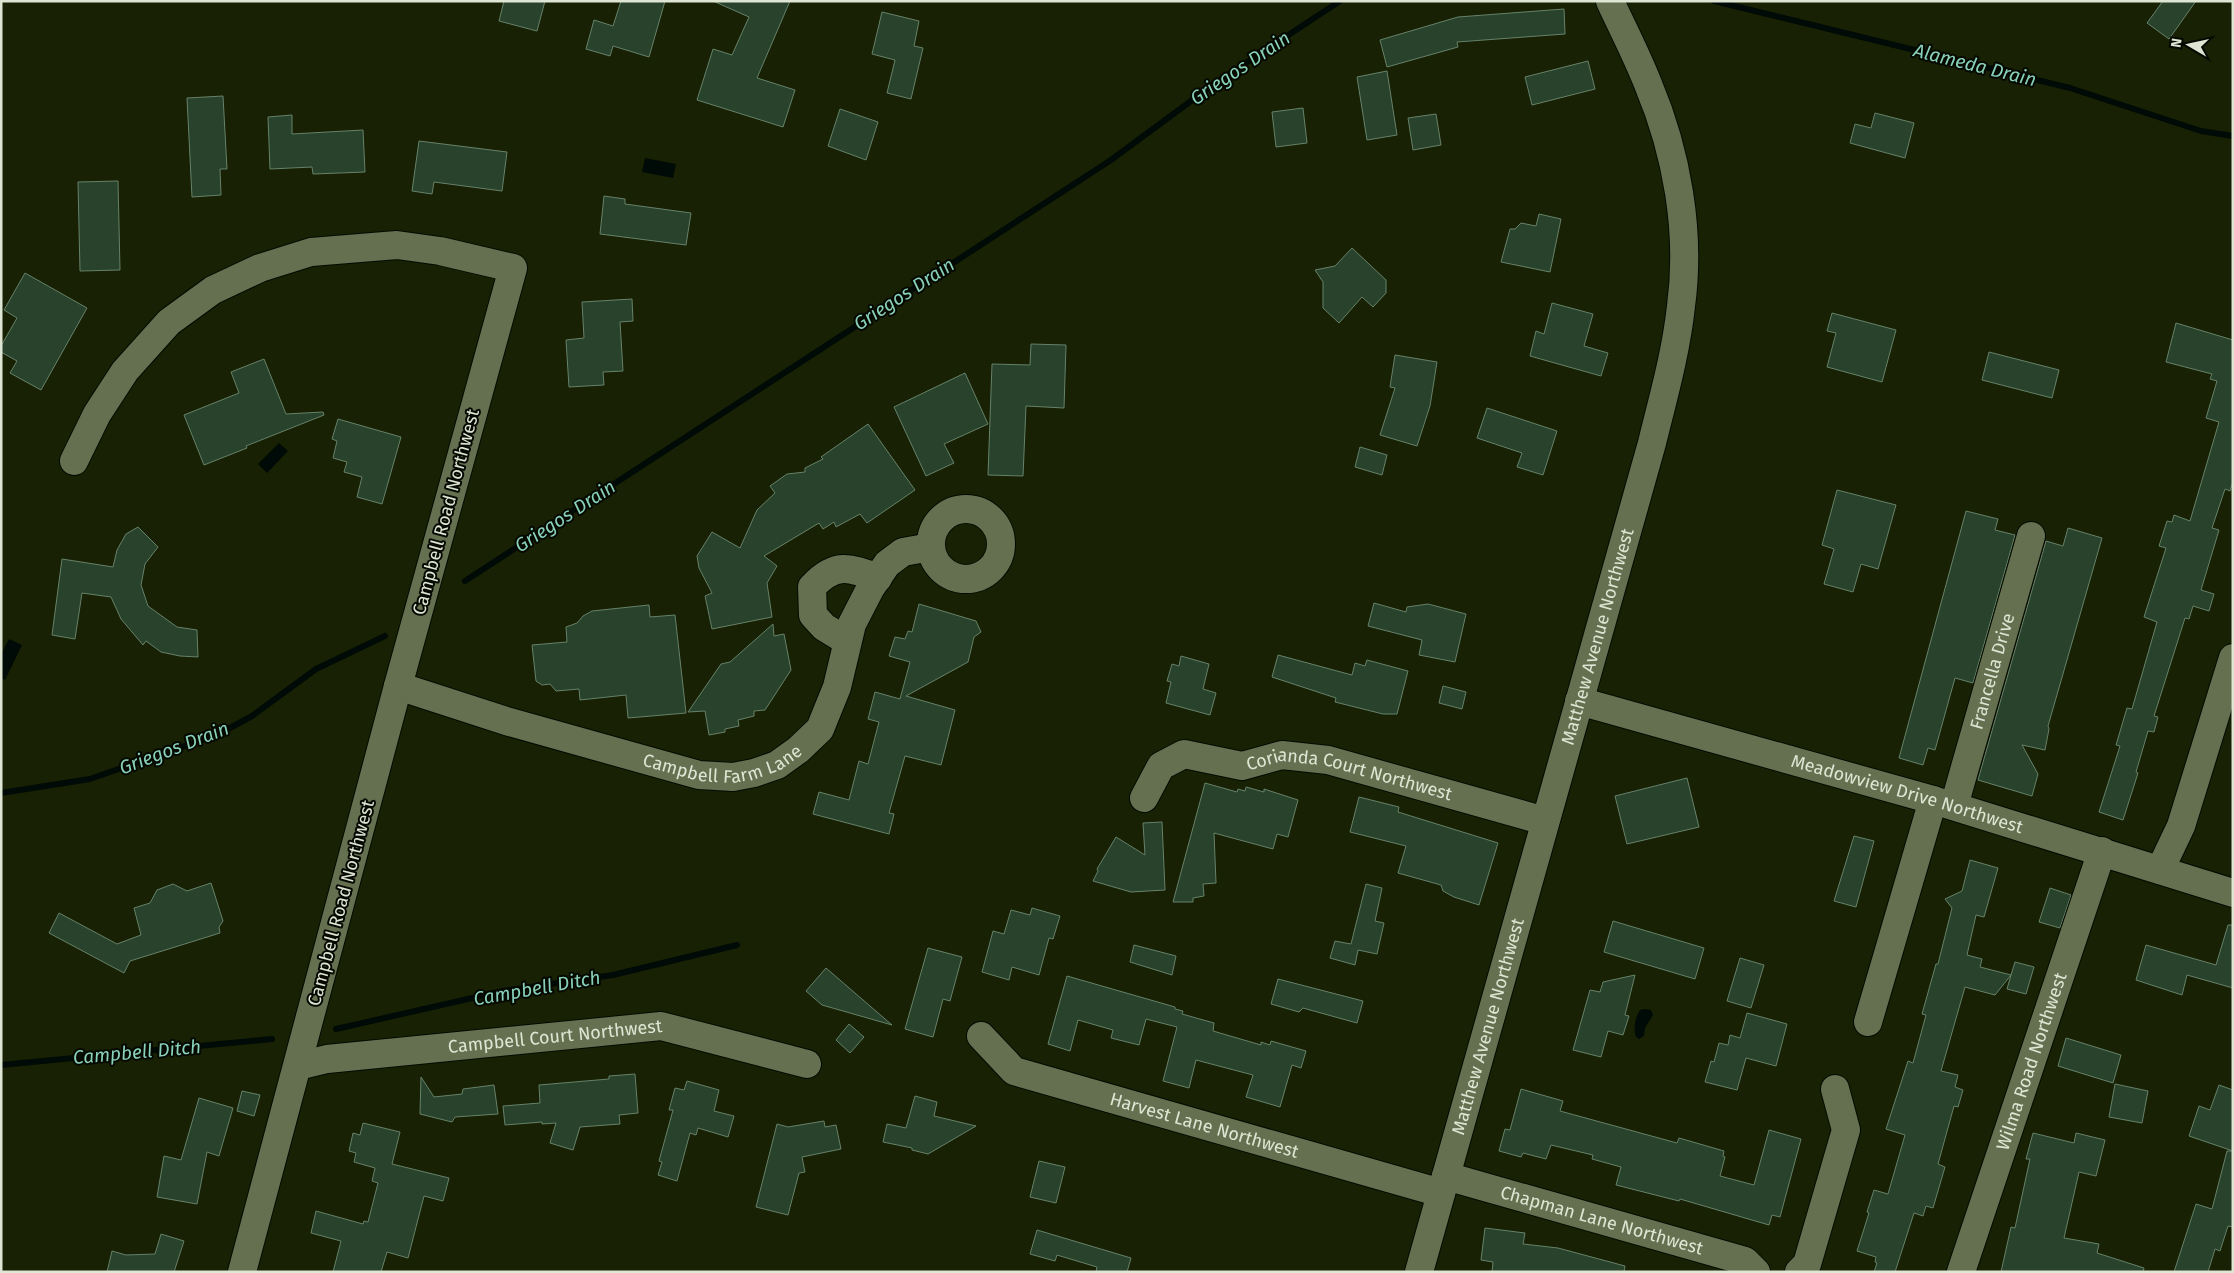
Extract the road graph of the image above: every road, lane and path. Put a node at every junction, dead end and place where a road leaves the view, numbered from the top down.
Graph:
1 (1610, 1) edge
2 (74, 461) dead end
3 (2031, 536) dead end
4 (931, 547) dead end
5 (878, 578) junction
6 (847, 642) junction
7 (2233, 658) edge
8 (398, 686) junction
9 (1579, 701) junction
10 (1144, 798) dead end
11 (1944, 803) junction
12 (1545, 821) junction
13 (2102, 851) junction
14 (2160, 870) junction
15 (2233, 893) edge
16 (1868, 1022) dead end
17 (981, 1036) dead end
18 (807, 1064) dead end
19 (298, 1066) junction
20 (1834, 1089) dead end
21 (1444, 1184) junction
22 (242, 1272) edge
23 (1419, 1272) edge
24 (1756, 1272) edge
25 (1799, 1272) edge
26 (1961, 1272) edge

1 - 9 street, Matthew Avenue Northwest
2 - 8 street, Campbell Road Northwest
3 - 11 street, Francella Drive
4 - 5 street, Campbell Farm Lane
5 - 6 street, Campbell Farm Lane
5 - 6 street
6 - 8 street, Campbell Farm Lane
7 - 14 street
8 - 19 street, Campbell Road Northwest
9 - 11 street, Meadowview Drive Northwest
9 - 12 street, Matthew Avenue Northwest
10 - 12 street, Corianda Court Northwest
11 - 13 street, Meadowview Drive Northwest
11 - 16 street, Francella Drive
12 - 21 street, Matthew Avenue Northwest
13 - 14 street, Meadowview Drive Northwest
13 - 26 street, Wilma Road Northwest
14 - 15 street, Meadowview Drive Northwest
17 - 21 street, Harvest Lane Northwest
18 - 19 street, Campbell Court Northwest
19 - 22 street, Campbell Road Northwest
20 - 25 street
21 - 23 street, Matthew Avenue Northwest
21 - 24 street, Chapman Lane Northwest

